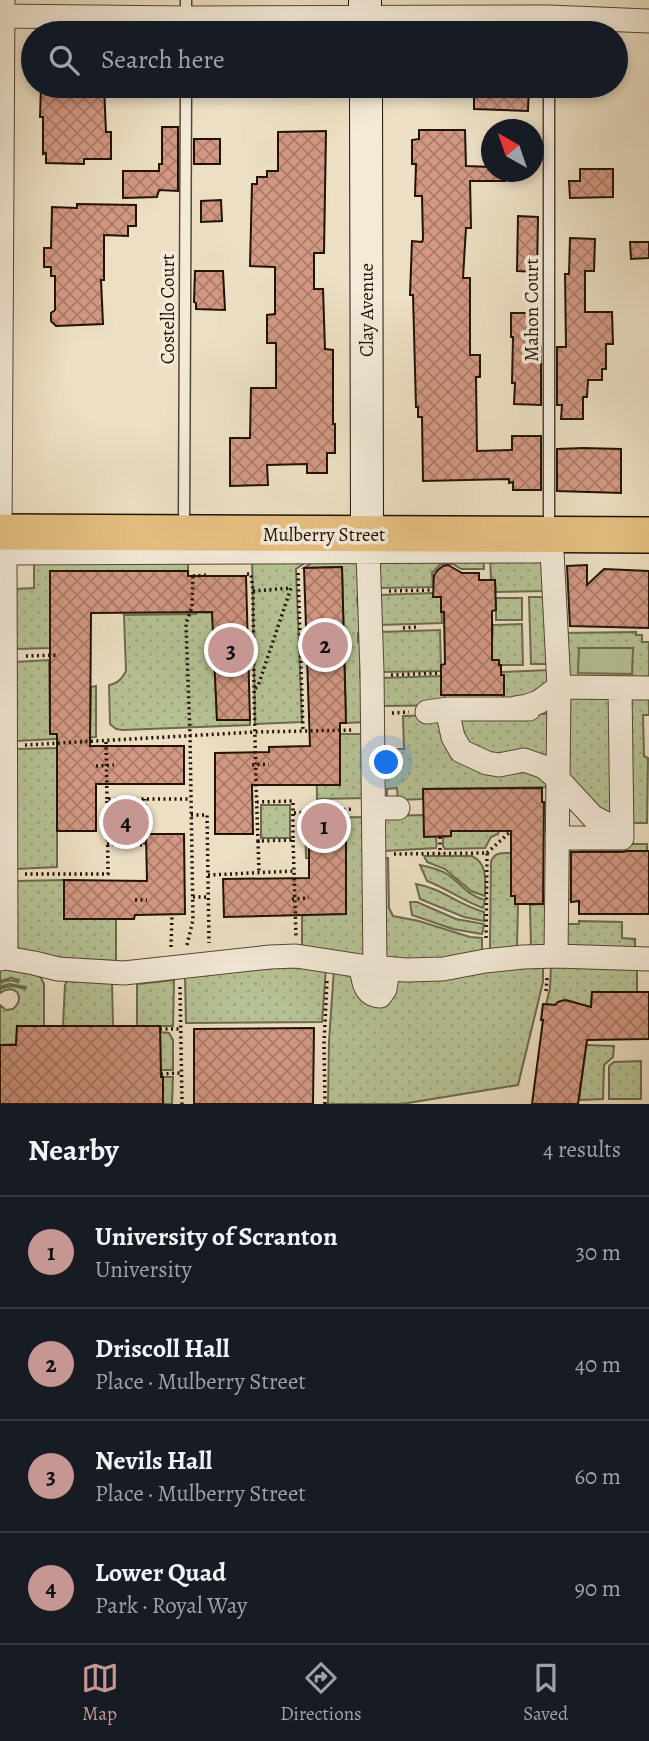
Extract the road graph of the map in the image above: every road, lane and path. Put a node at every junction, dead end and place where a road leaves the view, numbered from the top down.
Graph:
1 (2, 11) edge
2 (186, 17) edge
3 (365, 17) edge
4 (549, 21) edge
5 (628, 22) edge
6 (649, 22) edge
7 (186, 98) edge
8 (366, 98) edge
9 (549, 98) edge
10 (1, 354) edge
11 (649, 535) edge
12 (1, 542) edge
13 (188, 543) junction
14 (367, 543) junction
15 (551, 543) junction
16 (325, 551) junction
17 (649, 551) edge
18 (239, 574) dead end
19 (215, 575) dead end
20 (193, 576) junction
21 (433, 590) dead end
22 (253, 591) junction
23 (397, 591) dead end
24 (416, 627) dead end
25 (403, 628) dead end
26 (59, 655) dead end
27 (19, 656) junction
28 (441, 673) dead end
29 (404, 675) dead end
30 (559, 687) junction
31 (620, 688) junction
32 (649, 688) edge
33 (254, 689) junction
34 (515, 708) junction
35 (558, 711) junction
36 (303, 730) junction
37 (337, 730) dead end
38 (255, 732) junction
39 (190, 735) junction
40 (106, 741) junction
41 (7, 746) edge
42 (269, 764) dead end
43 (114, 765) dead end
44 (252, 765) dead end
45 (96, 766) dead end
46 (558, 779) junction
47 (107, 799) junction
48 (145, 799) junction
49 (191, 799) junction
50 (257, 802) junction
51 (398, 808) dead end
52 (364, 809) junction
53 (294, 813) junction
54 (191, 815) junction
55 (511, 831) dead end
56 (440, 836) dead end
57 (557, 838) junction
58 (622, 838) junction
59 (293, 840) junction
60 (258, 841) junction
61 (107, 844) junction
62 (487, 853) junction
63 (397, 854) dead end
64 (440, 854) junction
65 (294, 871) junction
66 (259, 873) junction
67 (11, 874) junction
68 (208, 875) junction
69 (192, 897) junction
70 (208, 897) junction
71 (309, 898) dead end
72 (292, 899) dead end
73 (135, 900) dead end
74 (147, 900) dead end
75 (172, 915) dead end
76 (485, 944) dead end
77 (296, 945) dead end
78 (171, 947) dead end
79 (209, 953) dead end
80 (185, 956) dead end
81 (3, 958) edge
82 (649, 959) edge
83 (552, 966) junction
84 (375, 967) junction
85 (328, 968) dead end
86 (180, 978) dead end
87 (546, 991) dead end
88 (160, 1029) dead end
89 (181, 1029) junction
90 (161, 1073) dead end
91 (181, 1073) junction
92 (181, 1104) edge
93 (326, 1104) edge

1 - 2 street
1 - 10 street
2 - 3 street
3 - 4 street
5 - 6 street
7 - 13 lane, Costello Court
8 - 14 main road, Clay Avenue
9 - 15 lane, Mahon Court
10 - 12 street
11 - 15 main road, Mulberry Street
12 - 13 main road, Mulberry Street
12 - 27 street
13 - 14 main road, Mulberry Street
13 - 16 street
13 - 20 path
14 - 15 main road, Mulberry Street
14 - 16 street
14 - 52 street
15 - 17 street
15 - 30 street
16 - 36 path
18 - 22 path
19 - 20 path
20 - 39 path
21 - 23 path
22 - 33 path
22 - 33 path
24 - 25 path
26 - 27 path
27 - 41 street
28 - 29 path
30 - 31 street
30 - 34 street
30 - 35 street
31 - 32 street
31 - 58 street
33 - 38 path
34 - 35 street
34 - 46 street
35 - 46 street
36 - 37 path
36 - 38 path
38 - 39 path
38 - 50 path
39 - 40 path
39 - 49 path
40 - 41 path
40 - 47 path
41 - 67 street
42 - 44 path, bridge
43 - 45 path, bridge
46 - 57 street
46 - 58 street
47 - 48 path
47 - 61 path
48 - 49 path
48 - 61 path
49 - 54 path
50 - 53 path
50 - 60 path
51 - 52 street
52 - 53 path
52 - 84 street
53 - 59 path
54 - 68 path
54 - 69 path
55 - 62 path
56 - 64 path
57 - 58 street
57 - 83 street
59 - 60 path
59 - 65 path
60 - 66 path
61 - 67 path
62 - 64 path
62 - 76 path
63 - 64 path
65 - 66 path
65 - 77 path
66 - 68 path
67 - 81 street
68 - 70 path
69 - 70 path
69 - 80 path
70 - 79 path
71 - 72 path, bridge
73 - 74 path
75 - 78 path
81 - 84 street
82 - 83 street
83 - 84 street
83 - 87 path
85 - 93 path
86 - 89 path
88 - 89 path
89 - 91 path
90 - 91 path
91 - 92 path

